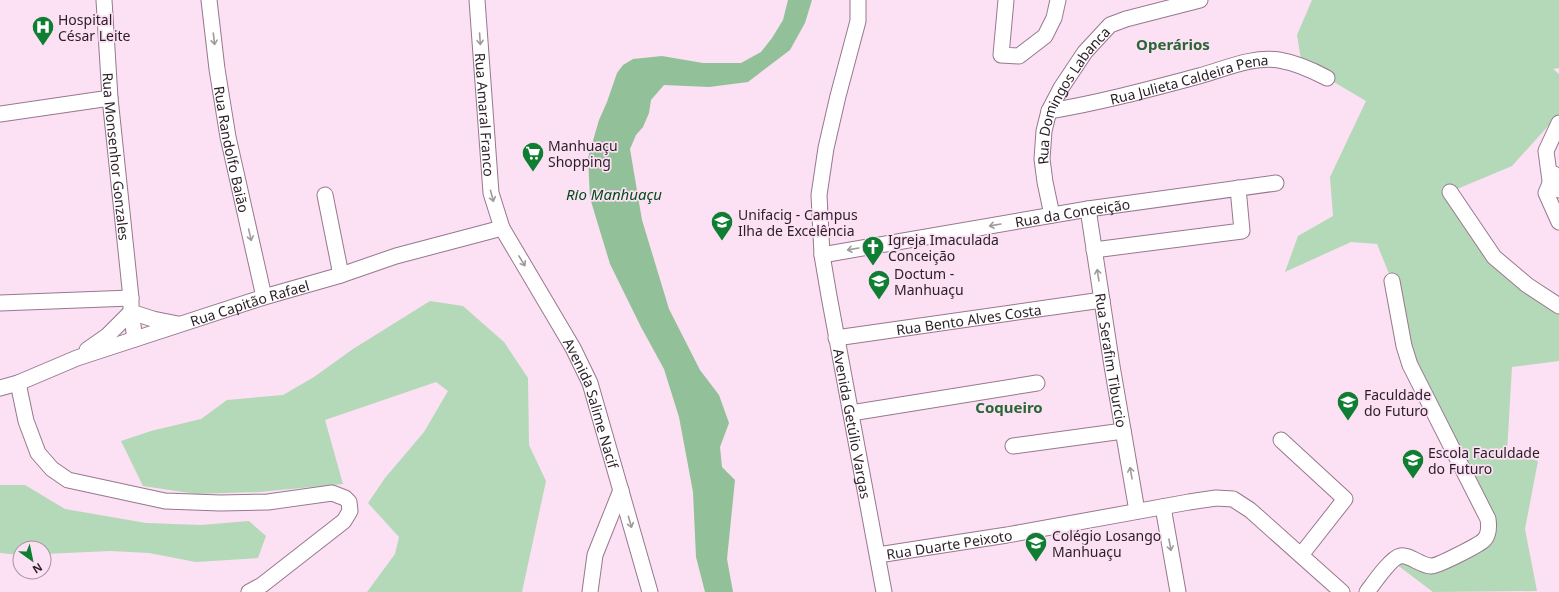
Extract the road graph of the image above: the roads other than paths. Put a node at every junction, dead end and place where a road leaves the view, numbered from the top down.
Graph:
1 (104, 0) edge
2 (209, 0) edge
3 (477, 0) edge
4 (858, 0) edge
5 (1006, 0) edge
6 (1058, 0) edge
7 (1200, 0) edge
8 (1328, 78) dead end
9 (110, 98) junction
10 (1049, 111) junction
11 (0, 114) edge
12 (1559, 122) edge
13 (1556, 180) edge
14 (1276, 184) dead end
15 (1238, 188) junction
16 (1450, 192) dead end
17 (325, 195) dead end
18 (1088, 209) junction
19 (1052, 215) junction
20 (1559, 222) edge
21 (502, 228) junction
22 (1094, 250) junction
23 (822, 255) junction
24 (341, 275) junction
25 (1392, 281) dead end
26 (264, 297) junction
27 (1102, 300) junction
28 (0, 303) edge
29 (131, 305) junction
30 (1559, 306) edge
31 (180, 324) junction
32 (836, 338) junction
33 (136, 339) junction
34 (77, 358) junction
35 (18, 383) junction
36 (1037, 383) dead end
37 (0, 388) edge
38 (851, 413) junction
39 (1123, 431) junction
40 (1281, 440) dead end
41 (1013, 446) dead end
42 (621, 490) junction
43 (1163, 506) junction
44 (1137, 511) junction
45 (878, 555) junction
46 (1301, 555) junction
47 (250, 592) edge
48 (590, 592) edge
49 (650, 592) edge
50 (884, 592) edge
51 (1178, 592) edge
52 (1342, 592) edge
53 (1367, 592) edge

1 - 9 street, Rua Monsenhor Gonzales
2 -> 26 street, Rua Randolfo Baião
3 -> 21 street, Rua Amaral Franco
4 - 23 street, Avenida Getúlio Vargas
5 - 6 street
7 - 10 street, Rua Domingos Labanca
8 - 10 street, Rua Julieta Caldeira Pena
9 - 11 street
9 - 29 street, Rua Monsenhor Gonzales
10 - 19 street, Rua Domingos Labanca
12 - 13 street
13 - 20 street
14 - 15 street, Rua da Conceição
15 - 18 street, Rua da Conceição
15 - 22 street
16 - 30 street
17 - 24 street
18 - 19 street, Rua da Conceição
18 - 22 street, Rua Serafim Tiburcio
19 -> 23 street, Rua da Conceição
21 - 24 street, Rua Capitão Rafael
21 -> 42 street, Avenida Salime Nacif
27 -> 22 street, Rua Serafim Tiburcio
23 - 32 street, Avenida Getúlio Vargas
24 - 26 street, Rua Capitão Rafael
25 - 53 street
26 - 31 street, Rua Capitão Rafael
27 - 32 street, Rua Bento Alves Costa
27 - 39 street, Rua Serafim Tiburcio
28 - 29 street
29 - 31 street
29 - 33 street, Rua Monsenhor Gonzales
29 - 34 street
31 - 33 street, Rua Capitão Rafael
32 - 38 street, Avenida Getúlio Vargas
33 - 34 street, Rua Capitão Rafael
34 - 35 street, Rua Capitão Rafael
35 - 37 street, Rua Capitão Rafael
35 - 47 street
36 - 38 street
38 - 45 street, Avenida Getúlio Vargas
39 - 41 street
44 -> 39 street, Rua Serafim Tiburcio
40 - 46 street
42 - 48 street
42 -> 49 street, Avenida Salime Nacif
43 - 44 street, Rua Duarte Peixoto
43 - 46 street, Rua Duarte Peixoto
43 -> 51 street
44 - 45 street, Rua Duarte Peixoto
45 - 50 street, Avenida Getúlio Vargas
46 - 52 street, Rua Duarte Peixoto

